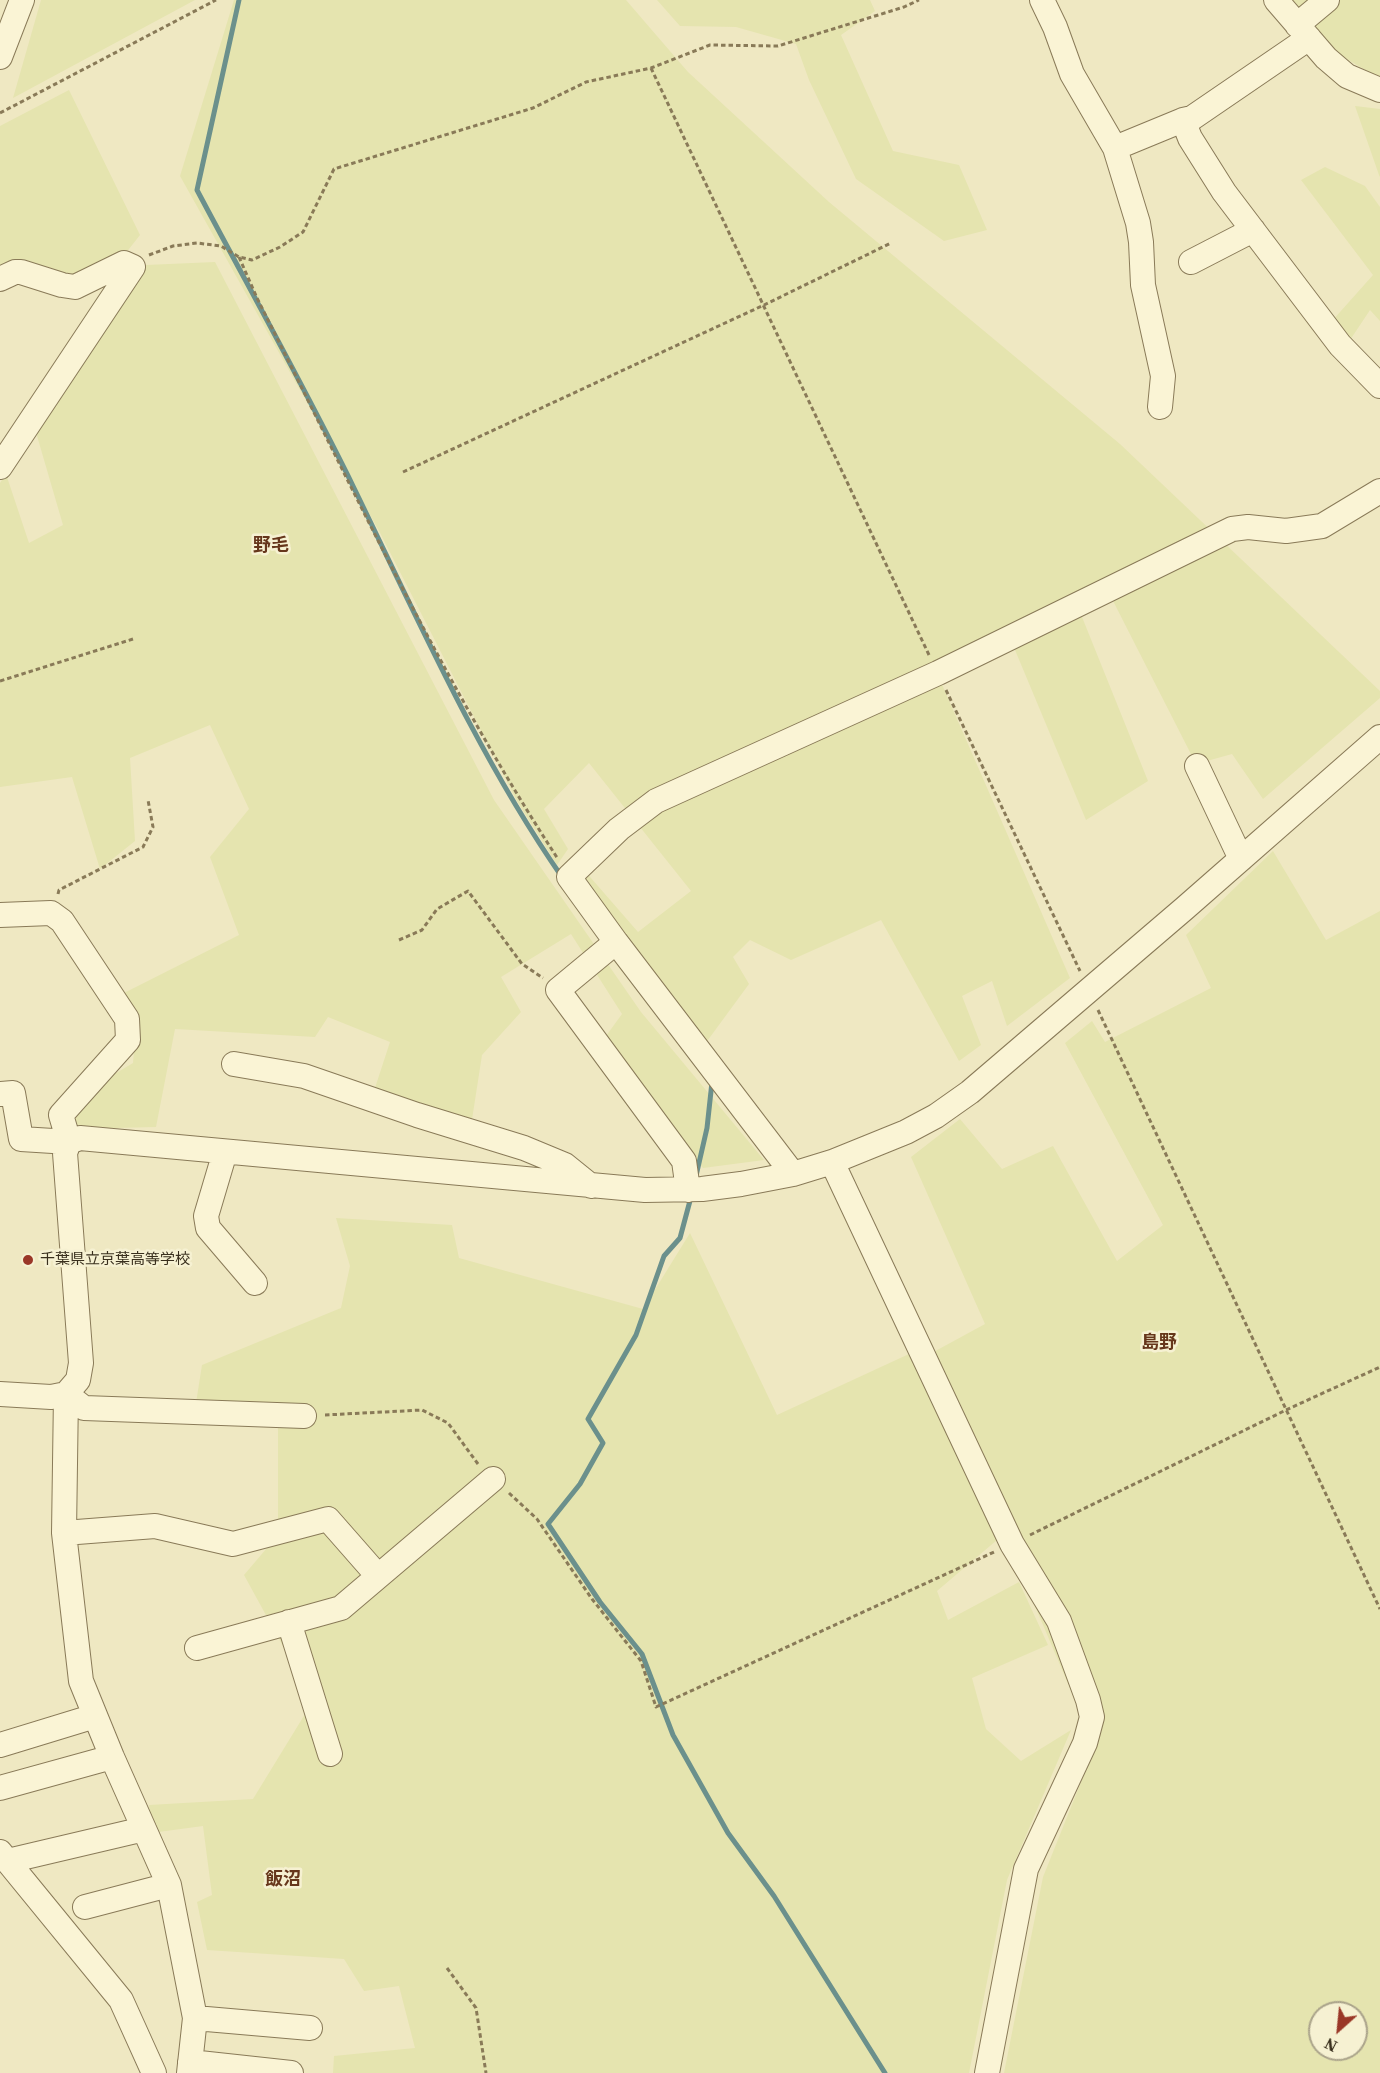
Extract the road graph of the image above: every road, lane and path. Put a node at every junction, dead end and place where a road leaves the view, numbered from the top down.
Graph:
1 (22, 0) edge
2 (216, 0) edge
3 (919, 0) edge
4 (1042, 0) edge
5 (1276, 0) edge
6 (1327, 0) edge
7 (1303, 31) junction
8 (0, 57) edge
9 (651, 68) junction
10 (1380, 90) edge
11 (0, 113) edge
12 (1183, 120) junction
13 (1115, 148) junction
14 (1253, 230) junction
15 (891, 243) dead end
16 (239, 257) junction
17 (1191, 262) dead end
18 (133, 267) junction
19 (0, 279) edge
20 (764, 305) junction
21 (1380, 386) edge
22 (1160, 407) dead end
23 (0, 466) edge
24 (403, 472) dead end
25 (1380, 491) edge
26 (133, 639) dead end
27 (938, 673) junction
28 (0, 681) edge
29 (1380, 737) edge
30 (1197, 766) dead end
31 (148, 800) dead end
32 (1241, 860) junction
33 (569, 877) junction
34 (51, 913) junction
35 (0, 915) edge
36 (399, 940) dead end
37 (616, 942) junction
38 (558, 990) junction
39 (1089, 990) junction
40 (234, 1064) dead end
41 (0, 1094) edge
42 (69, 1142) junction
43 (225, 1152) junction
44 (832, 1162) junction
45 (793, 1174) junction
46 (591, 1186) junction
47 (688, 1190) junction
48 (255, 1283) dead end
49 (1380, 1367) edge
50 (0, 1394) edge
51 (66, 1394) junction
52 (1286, 1410) junction
53 (304, 1416) joint
54 (493, 1479) junction
55 (64, 1533) junction
56 (1012, 1544) junction
57 (378, 1576) junction
58 (1380, 1609) edge
59 (289, 1622) junction
60 (197, 1648) dead end
61 (95, 1716) junction
62 (0, 1745) edge
63 (330, 1754) dead end
64 (112, 1757) junction
65 (0, 1788) edge
66 (144, 1829) junction
67 (4, 1857) edge
68 (169, 1885) junction
69 (86, 1907) dead end
70 (447, 1968) dead end
71 (195, 2018) junction
72 (310, 2028) dead end
73 (190, 2068) edge
74 (154, 2073) edge
75 (291, 2073) edge
76 (486, 2073) edge
77 (987, 2073) edge

1 - 8 street
2 - 11 path
3 - 9 path
4 - 13 street
5 - 7 street
6 - 7 street
7 - 10 street
7 - 12 street
9 - 16 path
9 - 20 path
12 - 13 street
12 - 14 street
13 - 22 street
14 - 17 street
14 - 21 street
15 - 20 path
16 - 18 path
16 - 33 path
18 - 19 street
18 - 23 street
20 - 24 path
20 - 27 path
25 - 27 street
26 - 28 path
27 - 33 street
27 - 39 path
29 - 32 street
30 - 32 street
31 - 34 path
32 - 39 street
33 - 37 street
34 - 35 street
34 - 42 street
36 - 38 path
37 - 38 street
37 - 45 street
38 - 47 street
39 - 44 street
39 - 52 path
40 - 46 street
41 - 42 street
42 - 43 street
42 - 51 street
43 - 46 street
43 - 48 street
44 - 45 street
44 - 56 street
45 - 47 street
46 - 47 street
49 - 52 path
50 - 51 street
51 - 53 street
51 - 55 street
52 - 56 path
52 - 58 path
53 - 54 path
54 - 56 path
54 - 57 street
55 - 57 street
55 - 61 street
56 - 77 street
57 - 59 street
59 - 60 street
59 - 63 street
61 - 62 street
61 - 64 street
64 - 65 street
64 - 66 street
66 - 67 street
66 - 68 street
67 - 74 street
68 - 69 street
68 - 71 street
70 - 76 path
71 - 72 street
71 - 73 street
73 - 75 street

